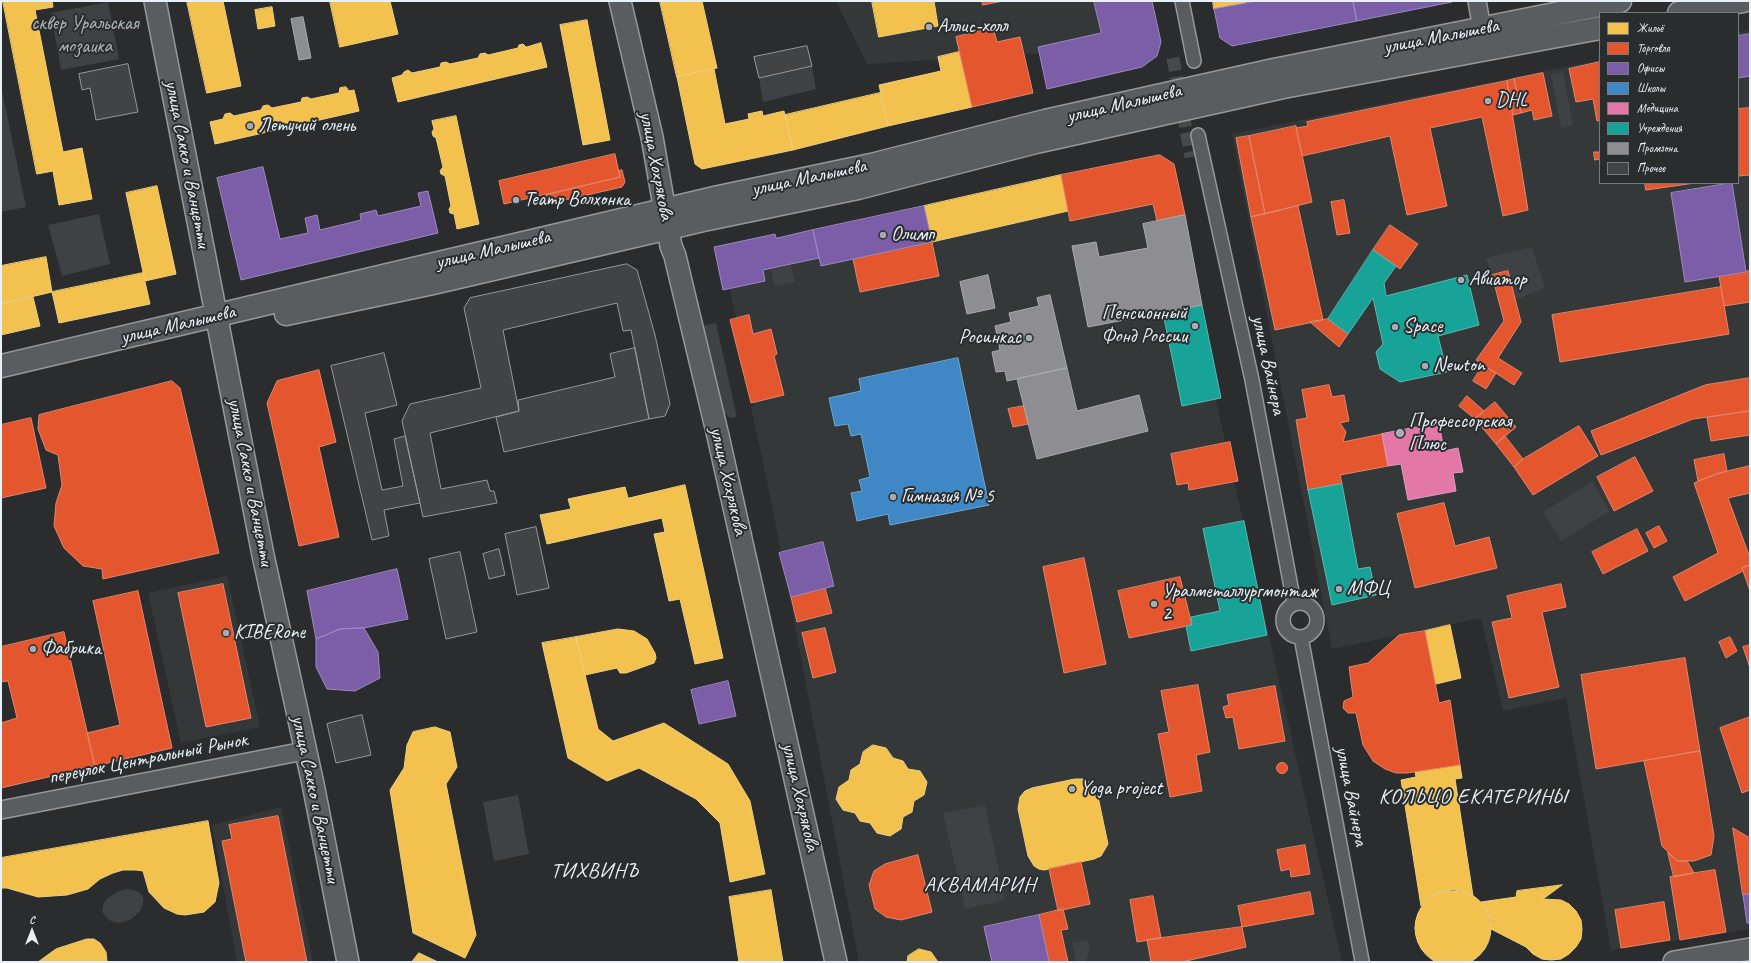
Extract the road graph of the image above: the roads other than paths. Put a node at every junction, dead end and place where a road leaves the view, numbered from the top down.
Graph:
1 (155, 1) edge
2 (620, 1) edge
3 (1182, 1) edge
4 (1477, 1) edge
5 (1620, 1) edge
6 (1743, 1) edge
7 (1684, 12) edge
8 (1599, 28) edge
9 (1484, 40) junction
10 (1194, 61) dead end
11 (1198, 135) dead end
12 (667, 219) junction
13 (217, 322) junction
14 (1, 366) edge
15 (1, 380) edge
16 (1294, 603) junction
17 (1301, 638) junction
18 (304, 752) junction
19 (1, 810) edge
20 (1750, 949) edge
21 (348, 962) edge
22 (836, 962) edge
23 (1362, 962) edge
24 (1674, 962) edge

1 - 13 street, улица Сакко и Ванцетти
2 - 12 street, улица Хохрякова
3 - 10 street
4 - 9 street
5 - 9 main road, улица Малышева
6 - 7 main road
8 - 9 main road, улица Малышева
9 - 12 main road, улица Малышева
11 - 16 street, улица Вайнера
12 - 13 main road, улица Малышева
12 - 22 street, улица Хохрякова
13 - 14 main road, улица Малышева
13 - 15 main road, улица Малышева
13 - 18 street, улица Сакко и Ванцетти
16 - 17 street
16 - 17 street
17 - 23 street, улица Вайнера
18 - 19 street, переулок Центральный Рынок
18 - 21 street, улица Сакко и Ванцетти
20 - 24 street

